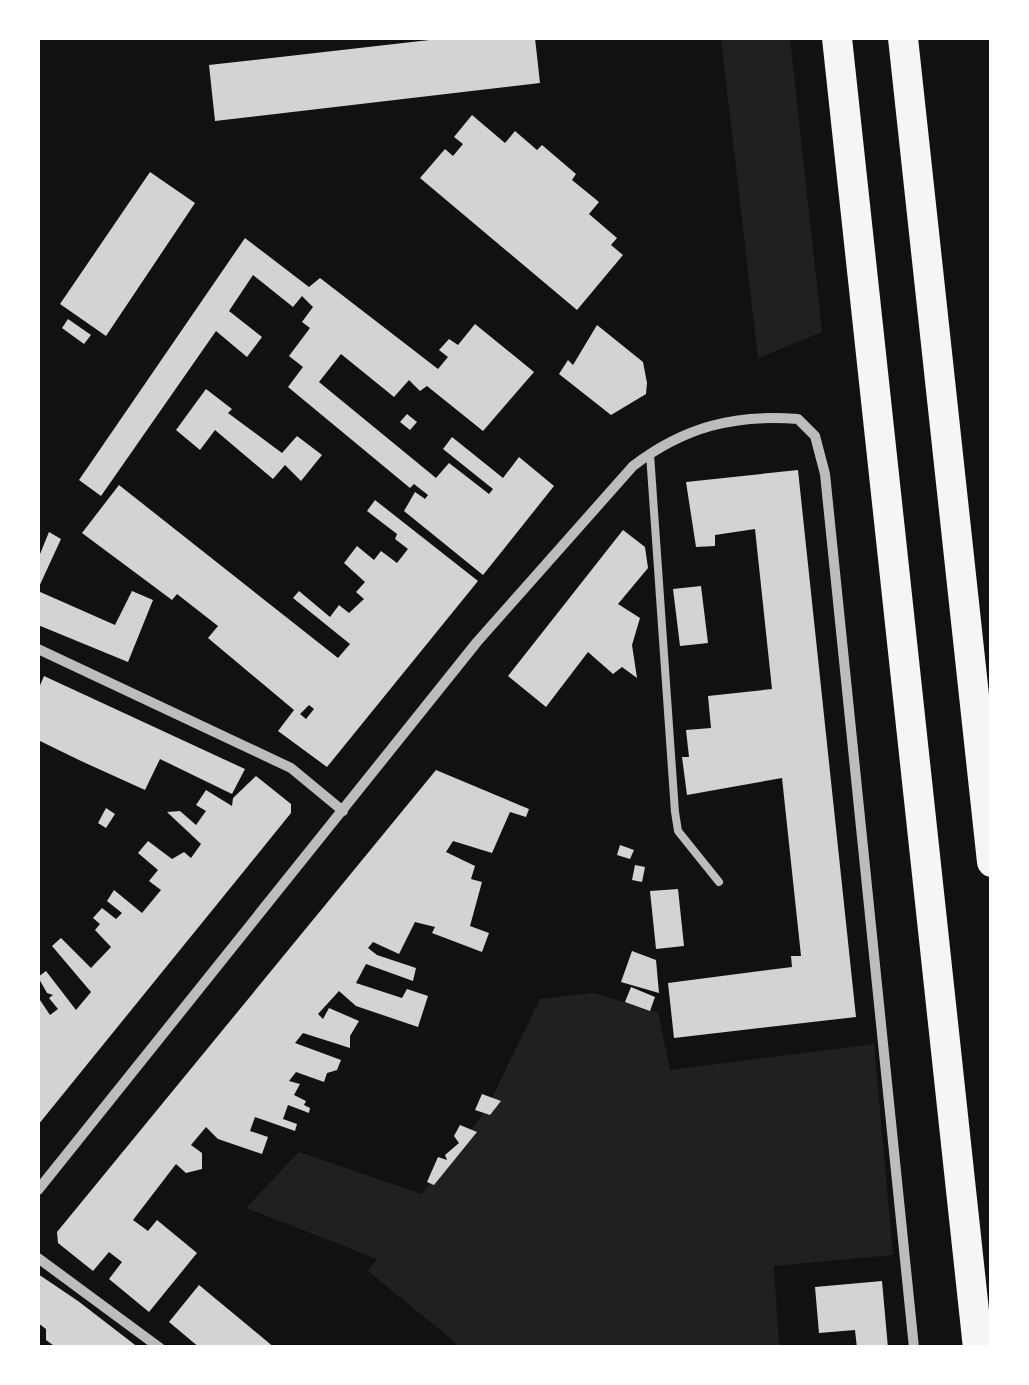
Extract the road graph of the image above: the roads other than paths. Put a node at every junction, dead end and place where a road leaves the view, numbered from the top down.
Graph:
1 (836, 38) edge
2 (903, 38) edge
3 (650, 454) junction
4 (38, 649) edge
5 (343, 812) junction
6 (992, 862) edge
7 (719, 882) dead end
8 (38, 1190) edge
9 (38, 1258) edge
10 (160, 1348) edge
11 (914, 1348) edge
12 (978, 1348) edge

1 - 12 highway
2 - 6 highway
3 - 5 street
3 - 7 lane
3 - 11 street
4 - 5 street
5 - 8 street
9 - 10 street

